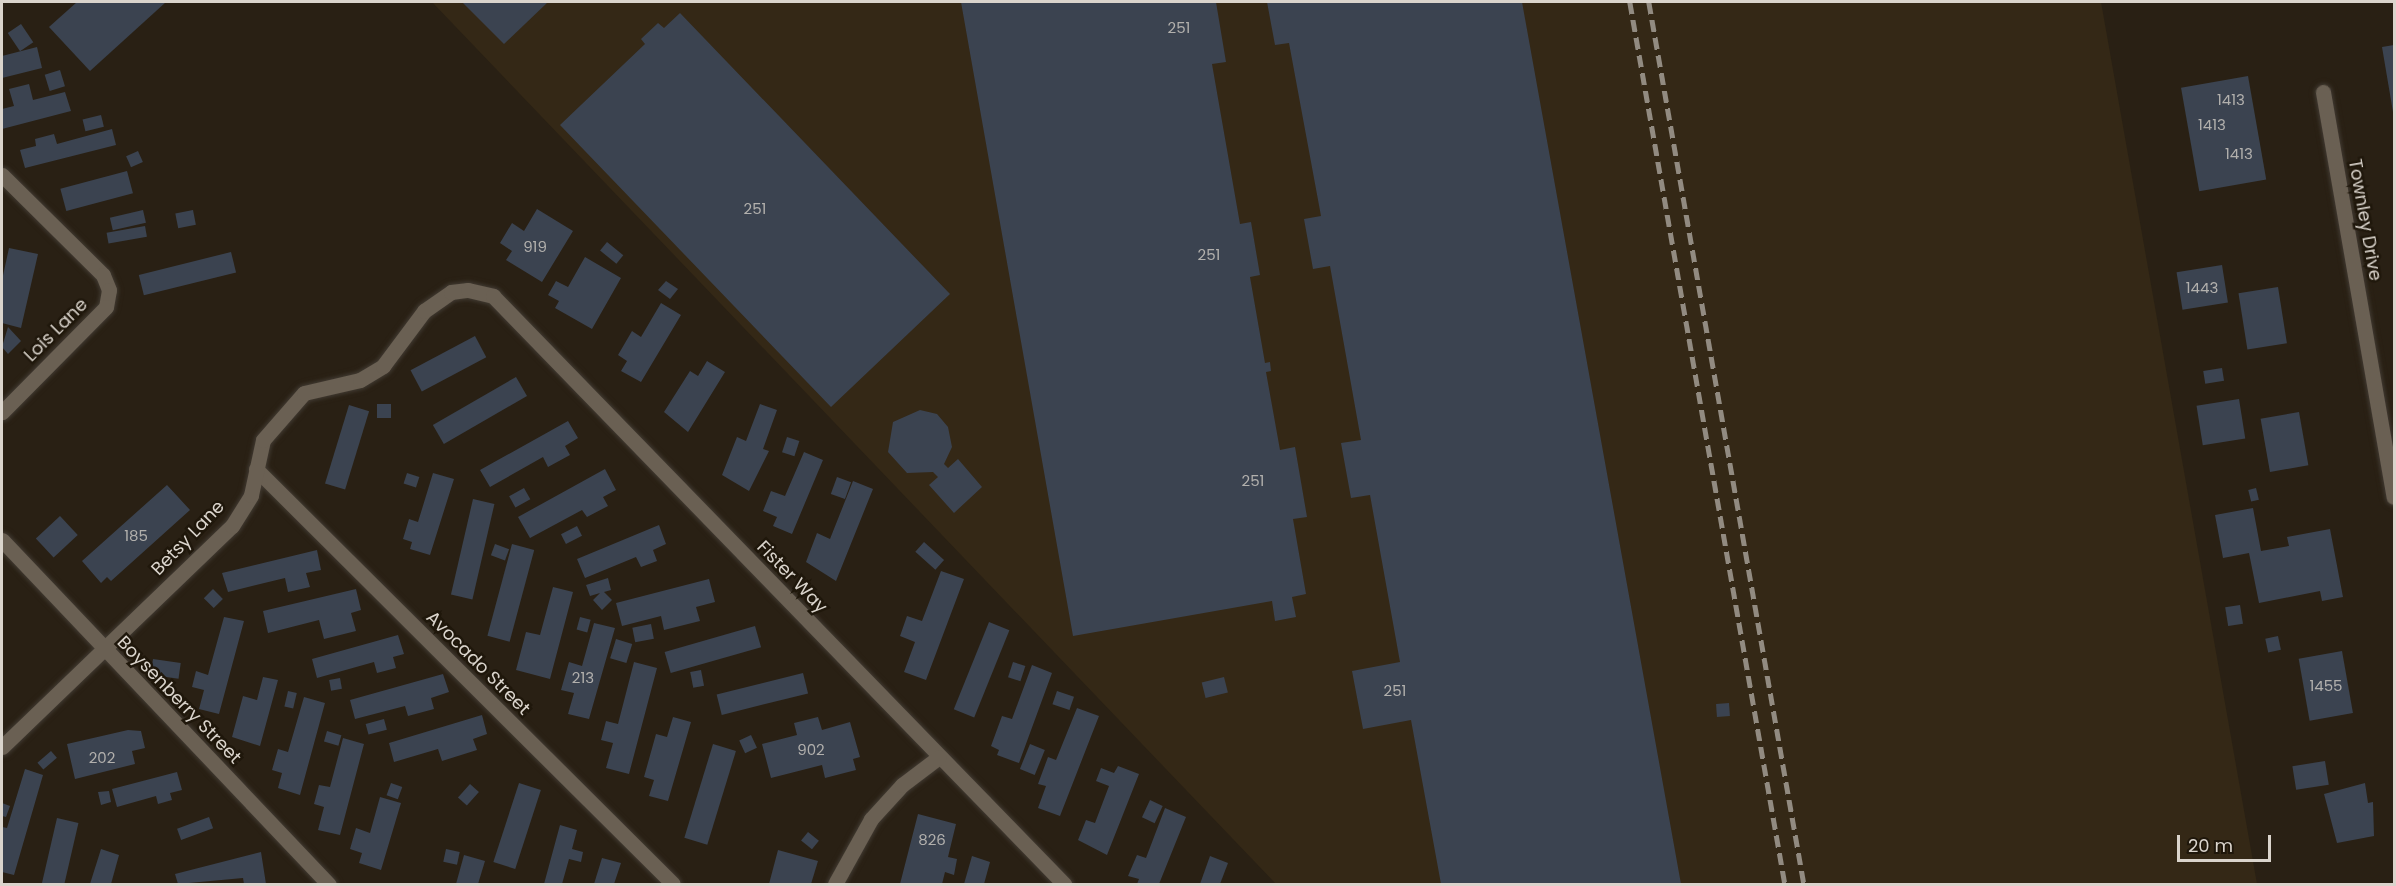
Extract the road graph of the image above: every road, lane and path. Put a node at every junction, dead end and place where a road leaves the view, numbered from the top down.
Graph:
1 (2323, 92) dead end
2 (2, 175) edge
3 (493, 296) joint
4 (2, 412) edge
5 (256, 469) junction
6 (2394, 497) edge
7 (2, 540) edge
8 (104, 650) junction
9 (2, 747) edge
10 (939, 758) junction
11 (329, 885) edge
12 (673, 885) edge
13 (835, 885) edge
14 (1064, 885) edge

1 - 6 street, Townley Drive
2 - 4 street, Lois Lane
3 - 5 street, Betsy Lane
3 - 10 street, Fister Way
5 - 8 street, Betsy Lane
5 - 12 street, Avocado Street
7 - 8 street, Boysenberry Street
8 - 9 street, Betsy Lane
8 - 11 street, Boysenberry Street
10 - 13 street
10 - 14 street, Fister Way

